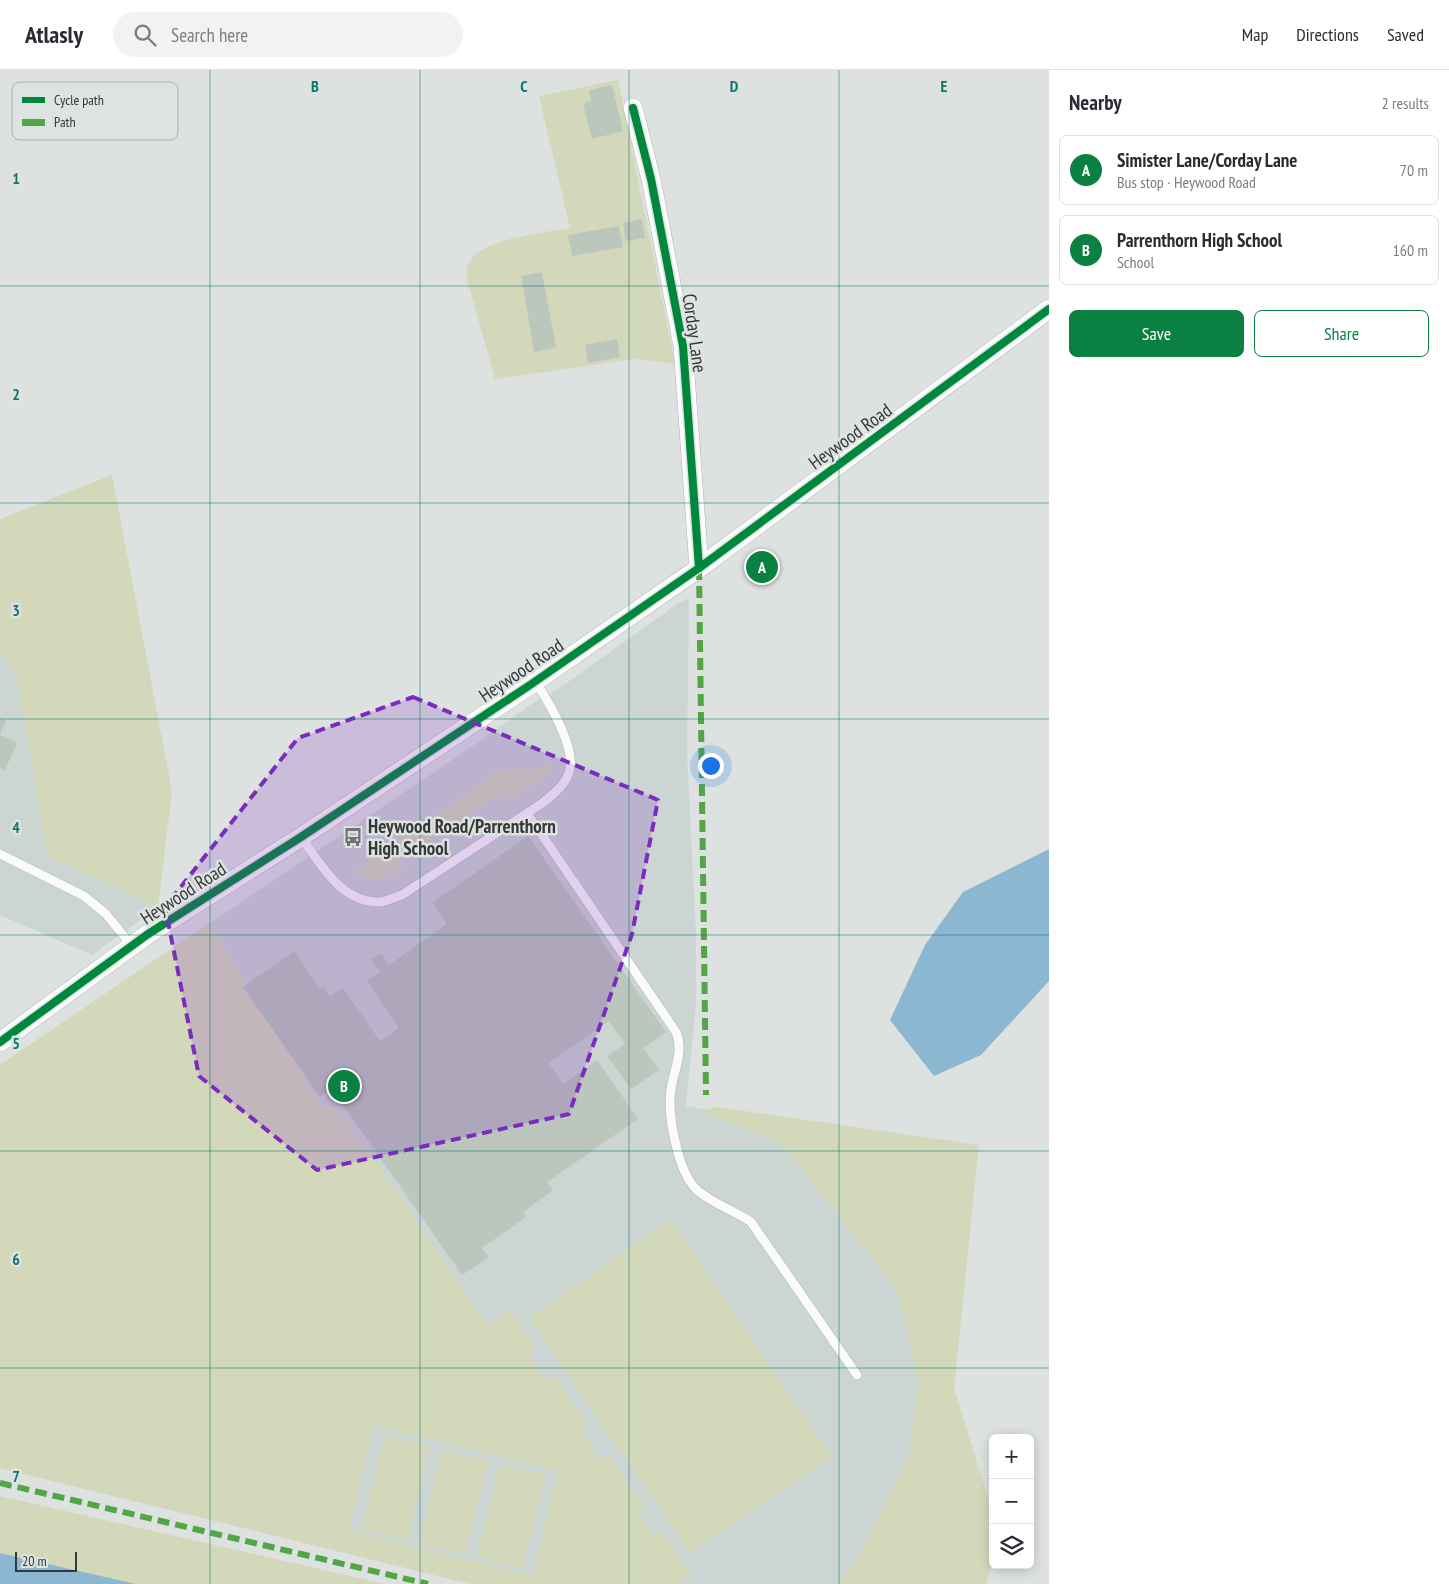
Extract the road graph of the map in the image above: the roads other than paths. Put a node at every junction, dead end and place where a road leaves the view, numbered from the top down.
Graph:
1 (633, 108) dead end
2 (1049, 309) edge
3 (699, 568) junction
4 (535, 681) junction
5 (527, 813) junction
6 (301, 837) junction
7 (0, 854) edge
8 (132, 946) junction
9 (0, 1042) edge
10 (857, 1375) dead end

1 - 3 street, Corday Lane
2 - 3 street, Heywood Road
3 - 4 street, Heywood Road
4 - 5 lane
4 - 6 street, Heywood Road
5 - 6 lane
5 - 10 lane
6 - 8 street, Heywood Road
7 - 8 lane
8 - 9 street, Heywood Road

